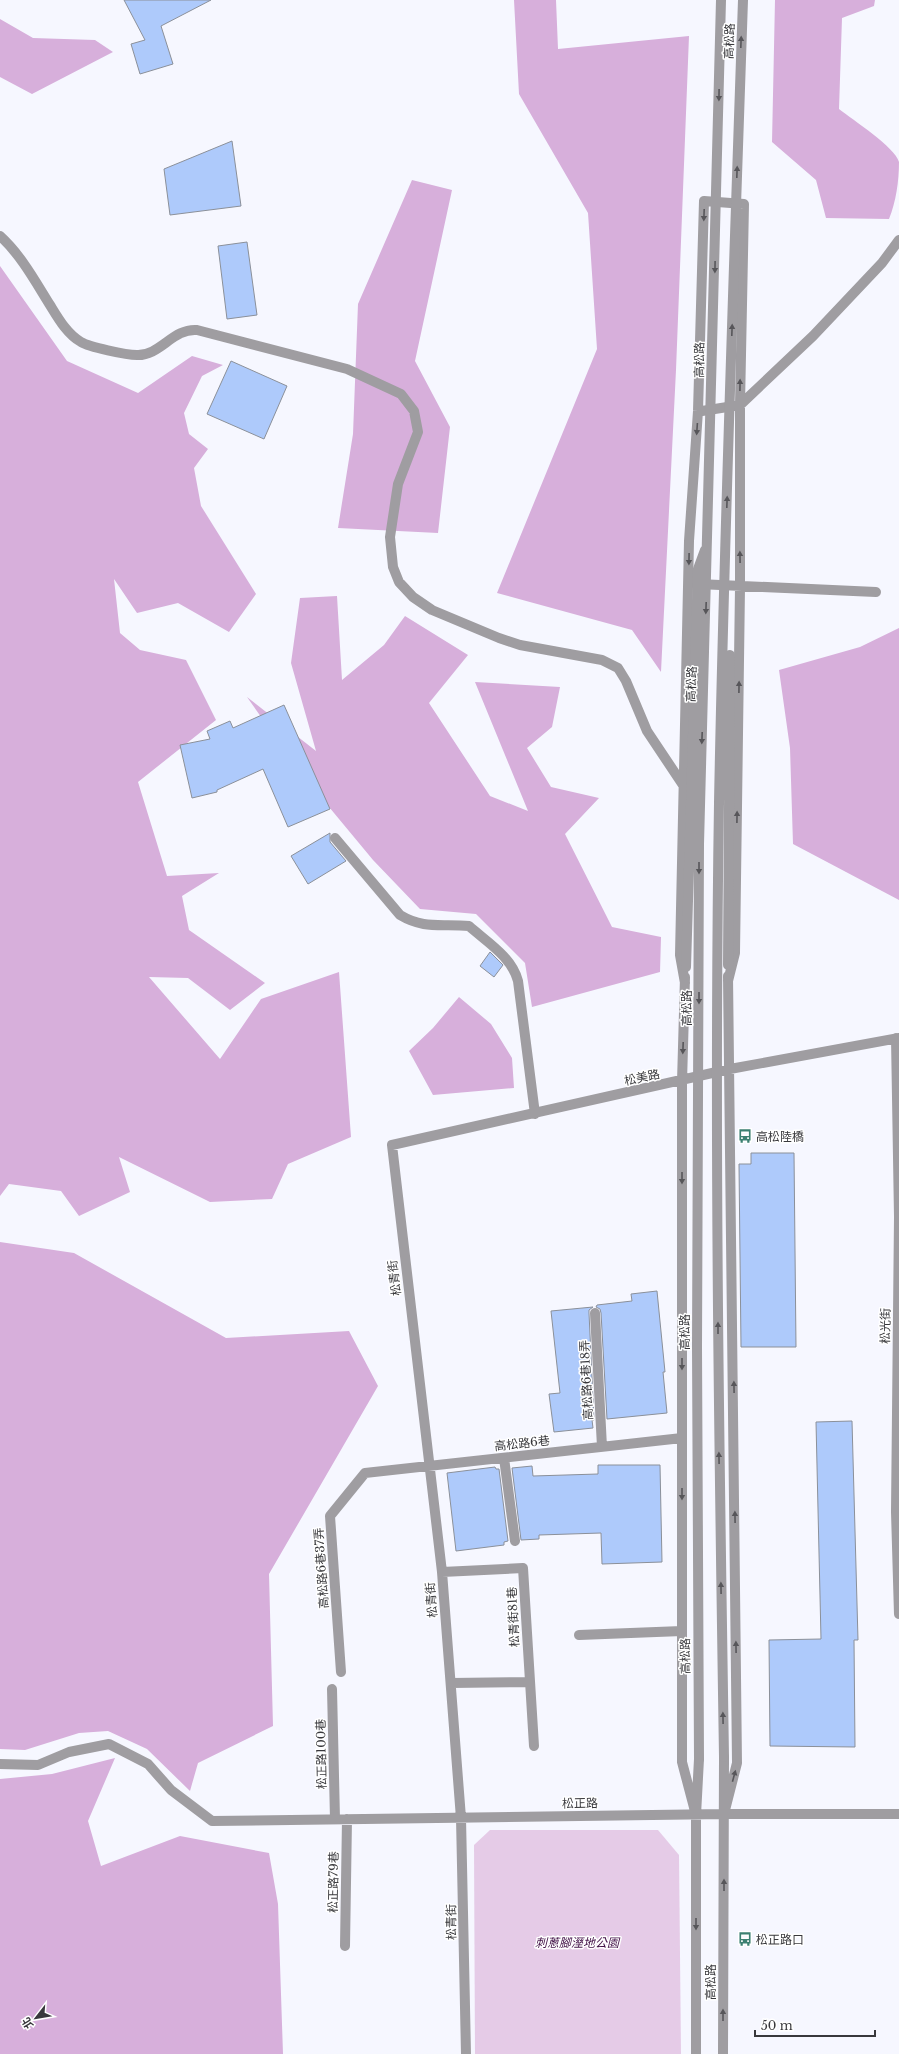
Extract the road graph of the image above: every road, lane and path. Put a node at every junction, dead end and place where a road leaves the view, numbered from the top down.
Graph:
1 (721, 0) edge
2 (743, 0) edge
3 (0, 236) edge
4 (899, 240) edge
5 (740, 405) junction
6 (698, 411) junction
7 (708, 541) junction
8 (726, 541) junction
9 (688, 584) junction
10 (740, 587) junction
11 (876, 592) dead end
12 (683, 785) junction
13 (334, 838) dead end
14 (728, 981) junction
15 (685, 983) junction
16 (898, 1038) edge
17 (730, 1069) junction
18 (682, 1082) junction
19 (535, 1114) junction
20 (392, 1145) joint
21 (899, 1217) edge
22 (595, 1313) dead end
23 (682, 1438) junction
24 (602, 1447) junction
25 (504, 1458) junction
26 (430, 1465) junction
27 (365, 1473) joint
28 (897, 1512) edge
29 (515, 1541) dead end
30 (442, 1572) junction
31 (899, 1614) edge
32 (682, 1631) junction
33 (579, 1635) dead end
34 (341, 1672) dead end
35 (530, 1682) junction
36 (451, 1683) junction
37 (332, 1688) dead end
38 (534, 1746) dead end
39 (0, 1764) edge
40 (724, 1814) junction
41 (899, 1814) edge
42 (696, 1815) junction
43 (461, 1818) junction
44 (335, 1819) junction
45 (347, 1819) junction
46 (345, 1946) dead end
47 (466, 2054) edge
48 (696, 2054) edge
49 (723, 2054) edge

1 -> 7 street, 高松路, bridge
8 -> 2 street, 高松路, bridge
3 - 12 street
4 - 5 street
5 - 6 street
5 -> 6 street, 高松路
10 -> 5 street, 高松路
6 -> 9 street, 高松路
7 - 15 street, 高松路, bridge
7 -> 42 street, 高松路, bridge
8 - 14 street, 高松路, bridge
40 -> 8 street, 高松路, bridge
9 - 10 street
9 - 12 street, 高松路
10 - 11 street
14 -> 10 street, 高松路
12 - 15 street, 高松路
13 - 19 street
14 - 17 street, 高松路
15 -> 18 street, 高松路
16 - 17 street, 松美路
16 - 21 street, 松光街
17 - 18 street, 松美路
40 -> 17 street, 高松路
18 - 19 street, 松美路
18 -> 23 street, 高松路
19 - 20 street, 松美路
20 - 26 street, 松青街
21 - 28 street, 松光街
22 - 24 street, 高松路6巷18弄
23 - 24 street, 高松路6巷
23 -> 32 street, 高松路
24 - 25 street, 高松路6巷
25 - 26 street, 高松路6巷
25 - 29 street
26 - 27 street, 高松路6巷
26 - 30 street, 松青街
27 - 34 street, 高松路6巷37弄
28 - 31 street, 松光街
30 - 35 street, 松青街81巷
30 - 36 street, 松青街
32 - 33 street
32 - 42 street, 高松路
35 - 36 street
35 - 38 street, 松青街81巷
36 - 43 street, 松青街
37 - 44 street, 松正路100巷
39 - 44 street, 松正路
40 - 41 street, 松正路
40 - 42 street, 松正路
49 -> 40 street, 高松路
42 - 43 street, 松正路
42 -> 48 street, 高松路
43 - 45 street, 松正路
43 - 47 street, 松青街
44 - 45 street, 松正路
45 - 46 street, 松正路79巷

